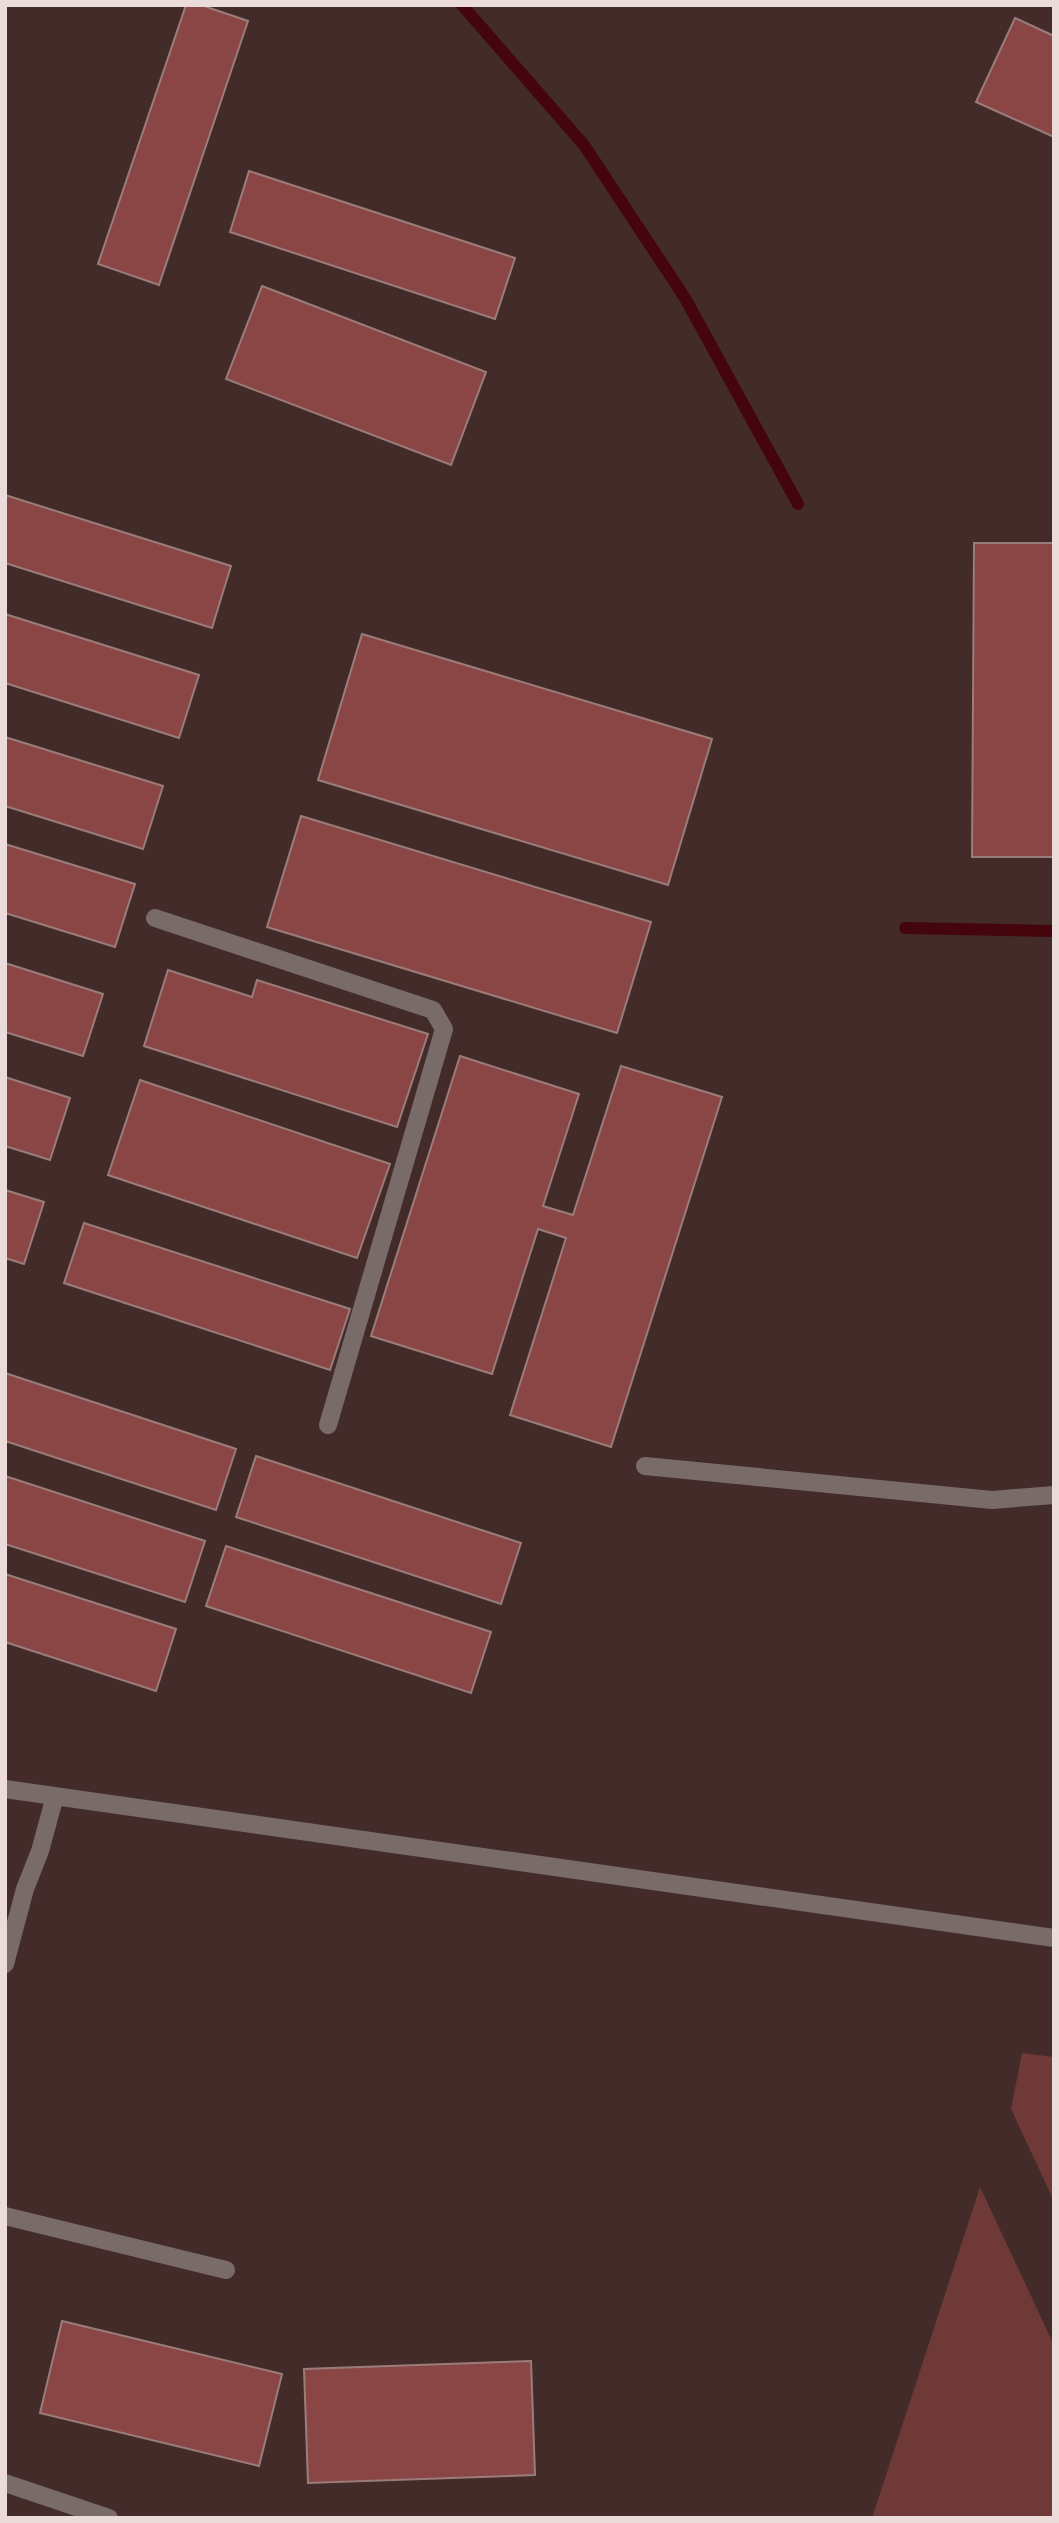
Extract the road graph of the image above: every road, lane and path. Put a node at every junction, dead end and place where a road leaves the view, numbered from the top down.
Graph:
1 (155, 918) dead end
2 (328, 1424) dead end
3 (645, 1466) dead end
4 (1054, 1494) edge
5 (5, 1789) edge
6 (55, 1796) junction
7 (1054, 1938) edge
8 (5, 1964) edge
9 (5, 2216) edge
10 (226, 2270) dead end
11 (5, 2483) edge
12 (109, 2518) edge

1 - 2 street
3 - 4 street
5 - 6 street
6 - 7 street
6 - 8 street
9 - 10 street
11 - 12 street

